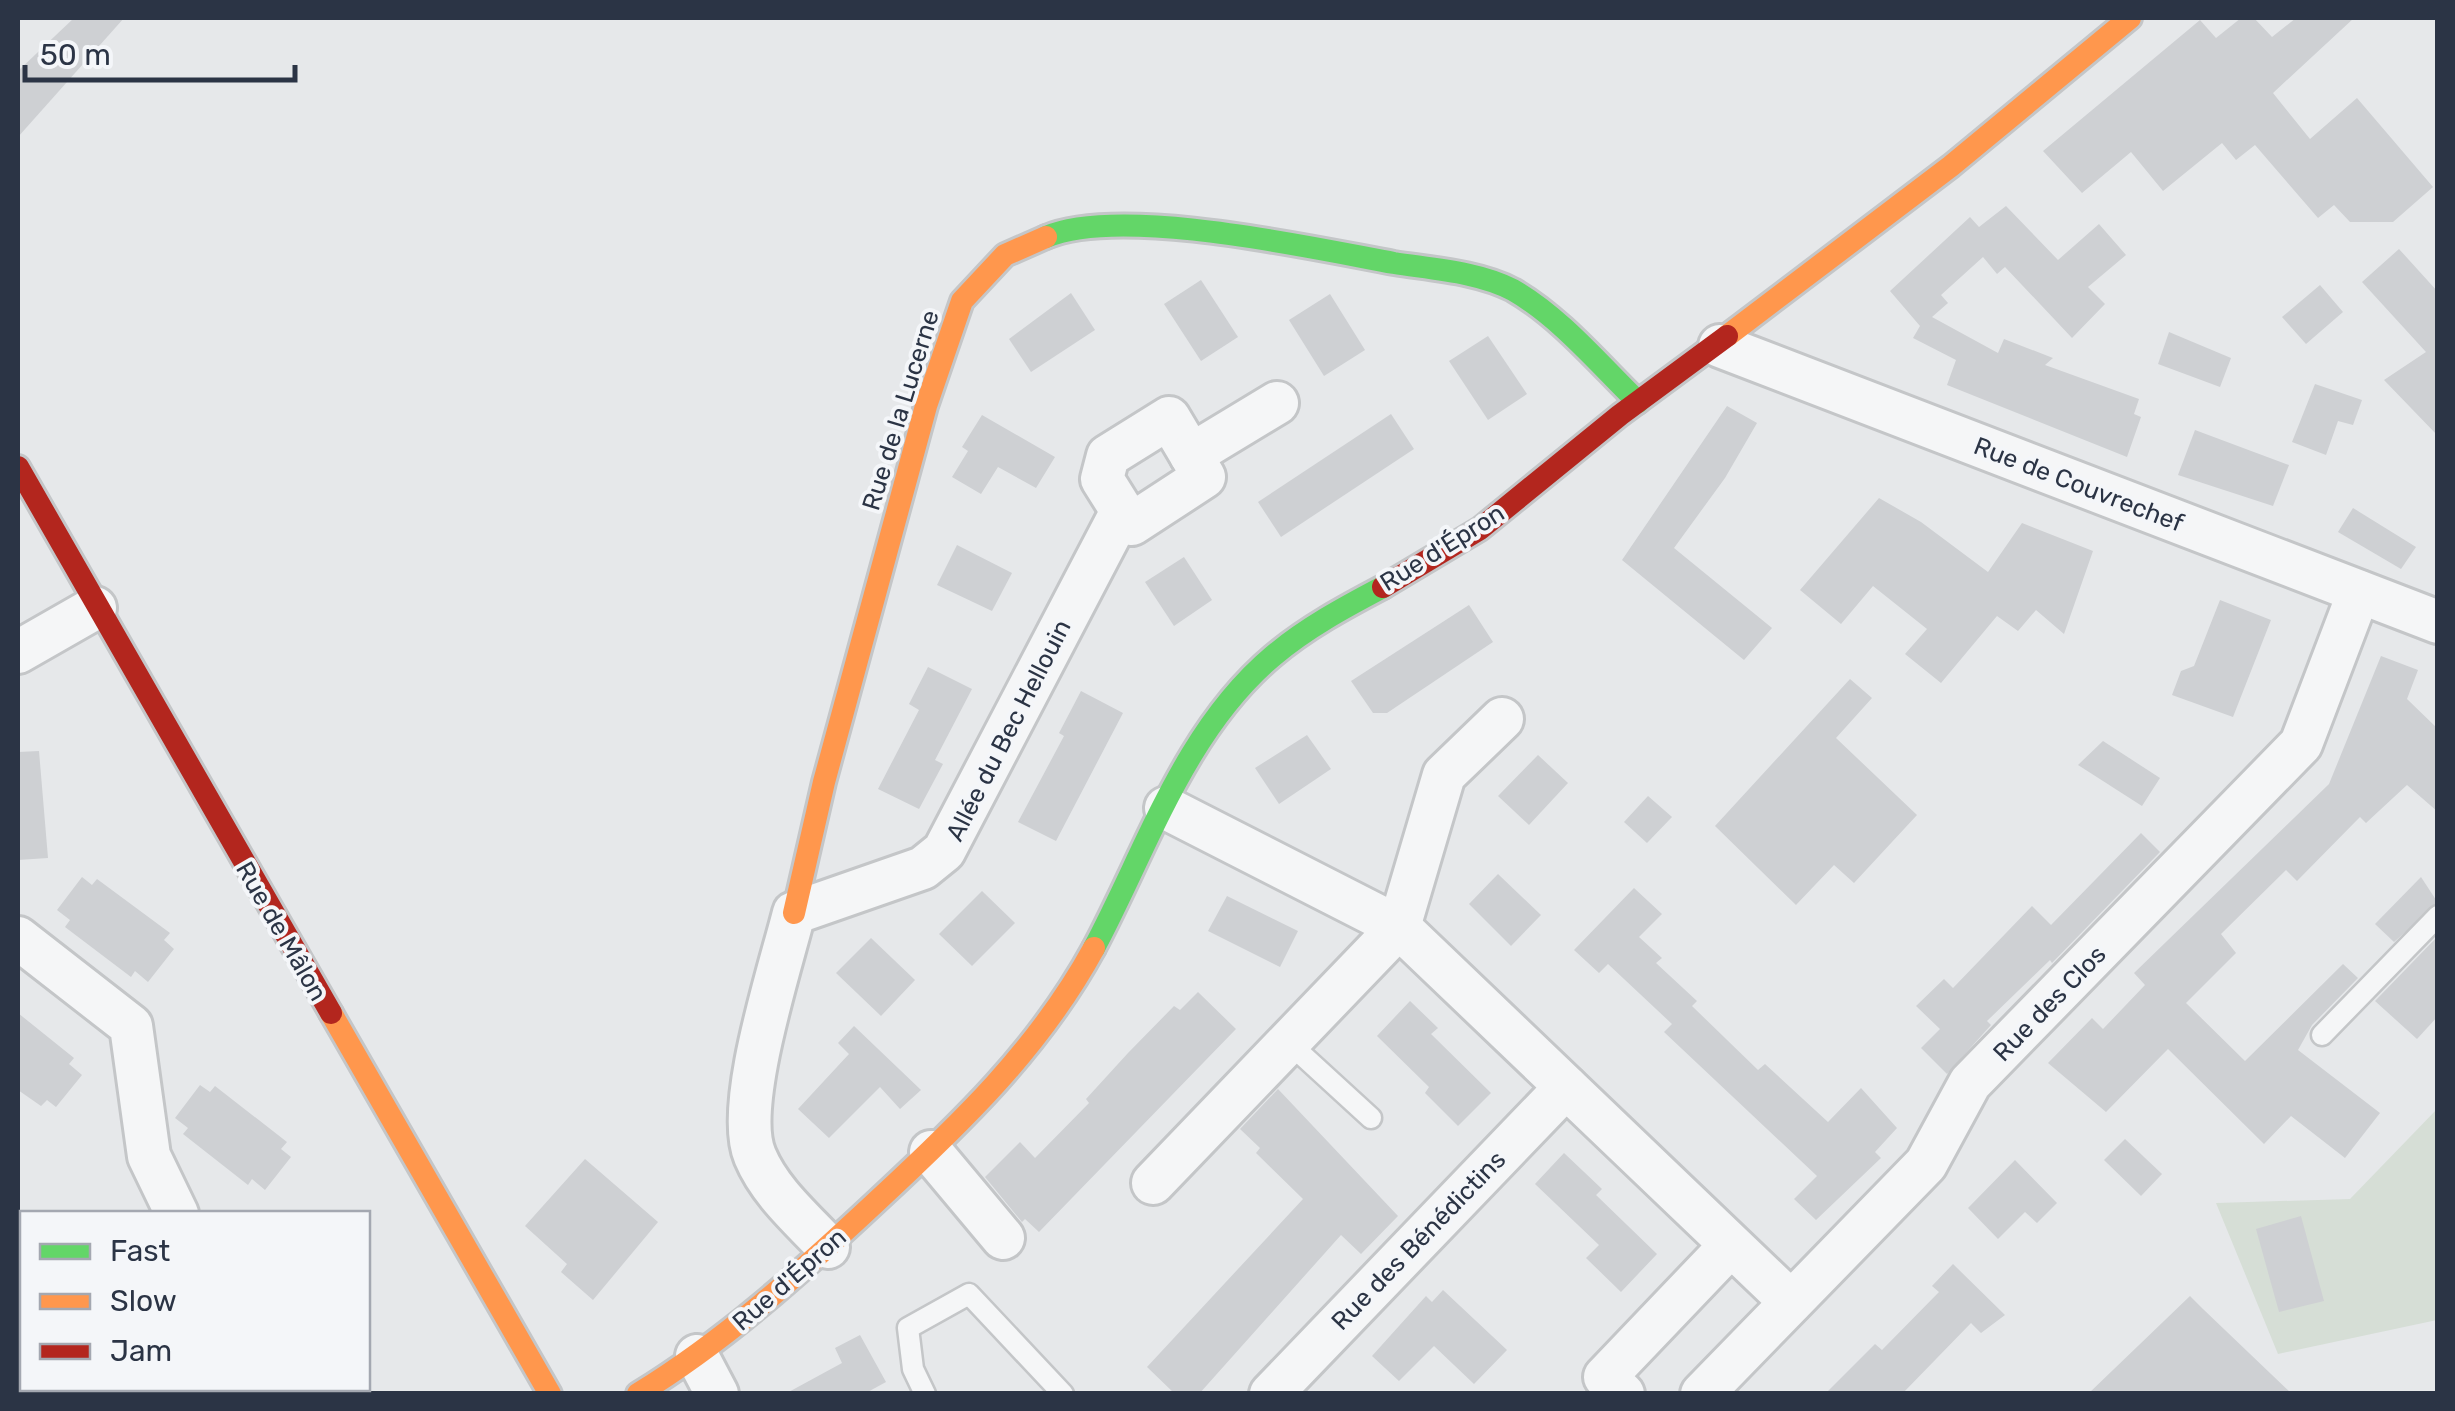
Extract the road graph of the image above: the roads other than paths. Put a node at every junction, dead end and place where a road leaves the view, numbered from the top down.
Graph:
1 (2130, 18) edge
2 (1720, 346) junction
3 (1638, 402) junction
4 (1276, 403) dead end
5 (1191, 455) junction
6 (18, 467) edge
7 (1122, 510) junction
8 (2359, 592) junction
9 (95, 608) junction
10 (2438, 622) edge
11 (18, 652) edge
12 (1502, 718) dead end
13 (1166, 808) junction
14 (794, 913) junction
15 (2438, 916) edge
16 (1399, 926) junction
17 (18, 938) edge
18 (2322, 1035) dead end
19 (1288, 1042) junction
20 (1566, 1087) junction
21 (1371, 1118) dead end
22 (931, 1152) junction
23 (1152, 1183) dead end
24 (176, 1211) edge
25 (1003, 1238) dead end
26 (1730, 1246) junction
27 (828, 1247) junction
28 (1791, 1302) junction
29 (697, 1356) junction
30 (550, 1394) edge
31 (638, 1394) edge
32 (717, 1394) edge
33 (925, 1394) edge
34 (1063, 1394) edge
35 (1270, 1394) edge
36 (1623, 1394) edge
37 (1702, 1394) edge

1 - 2 street, Rue d'Épron
2 - 3 street, Rue d'Épron
2 - 8 street, Rue de Couvrechef
3 - 13 street, Rue d'Épron
3 - 14 street, Rue de la Lucerne
4 - 5 street
5 - 7 street
5 - 7 street
6 - 9 street, Rue de Mâlon
7 - 14 street, Allée du Bec Hellouin
8 - 10 street, Rue de Couvrechef
8 - 28 street, Rue des Clos
9 - 11 street
9 - 30 street, Rue de Mâlon
12 - 16 street
13 - 16 street
13 - 22 street, Rue d'Épron
14 - 27 street
15 - 18 lane
16 - 19 street
16 - 20 street
17 - 24 street
19 - 21 lane
19 - 23 street
20 - 26 street
20 - 35 street, Rue des Bénédictins
22 - 25 street
22 - 27 street, Rue d'Épron
26 - 28 street
26 - 36 street
27 - 29 street, Rue d'Épron
28 - 37 street, Rue des Clos
29 - 31 street, Rue d'Épron
29 - 32 street
33 - 34 lane

